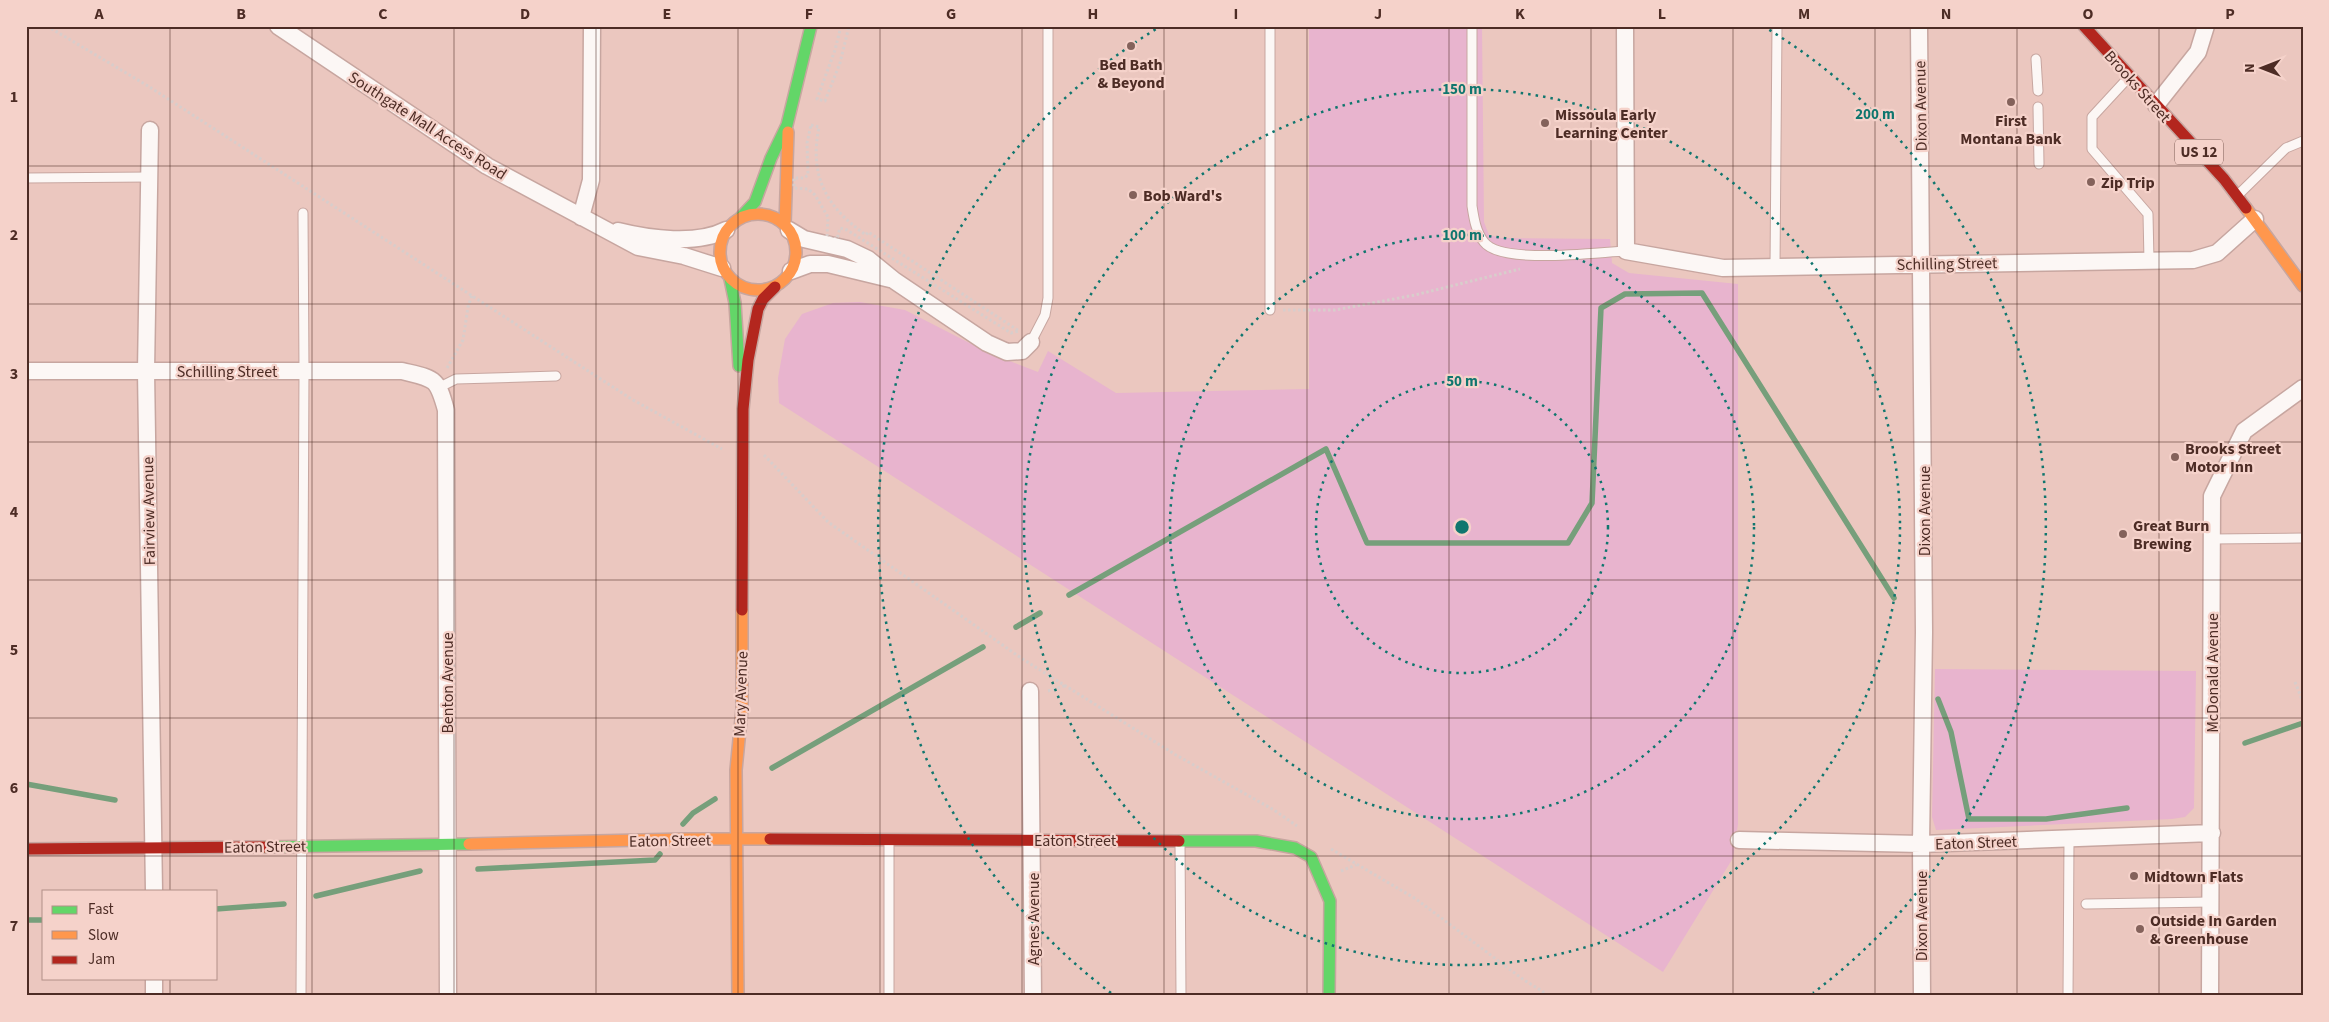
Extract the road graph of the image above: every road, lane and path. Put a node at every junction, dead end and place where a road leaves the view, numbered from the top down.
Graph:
1 (47, 26) edge
2 (278, 26) edge
3 (592, 26) edge
4 (811, 26) edge
5 (841, 26) edge
6 (850, 26) edge
7 (1048, 26) edge
8 (1270, 26) edge
9 (1472, 26) edge
10 (1625, 26) edge
11 (1777, 26) edge
12 (1919, 26) edge
13 (2084, 26) edge
14 (2206, 26) edge
15 (2036, 59) dead end
16 (2129, 76) junction
17 (2038, 91) dead end
18 (2156, 106) junction
19 (2038, 108) dead end
20 (787, 125) junction
21 (811, 125) joint
22 (150, 130) dead end
23 (2303, 141) edge
24 (2039, 164) dead end
25 (150, 177) junction
26 (26, 178) edge
27 (2237, 196) junction
28 (303, 214) dead end
29 (581, 217) junction
30 (741, 217) junction
31 (2255, 220) junction
32 (787, 227) junction
33 (726, 230) junction
34 (1626, 251) junction
35 (2149, 261) junction
36 (1922, 263) junction
37 (1775, 266) junction
38 (1528, 267) dead end
39 (791, 271) junction
40 (726, 274) junction
41 (895, 280) junction
42 (2303, 286) edge
43 (775, 287) junction
44 (472, 296) junction
45 (1270, 310) joint
46 (1031, 342) joint
47 (446, 369) dead end
48 (304, 370) junction
49 (26, 371) edge
50 (146, 371) junction
51 (556, 376) dead end
52 (433, 382) junction
53 (2303, 388) edge
54 (744, 392) junction
55 (726, 452) dead end
56 (757, 453) dead end
57 (2303, 538) edge
58 (2212, 539) junction
59 (2295, 682) dead end
60 (1067, 685) junction
61 (1030, 692) dead end
62 (1048, 692) dead end
63 (2303, 702) edge
64 (1301, 828) dead end
65 (2212, 833) junction
66 (2069, 838) junction
67 (889, 839) junction
68 (1180, 839) junction
69 (737, 840) junction
70 (1033, 840) junction
71 (1739, 840) dead end
72 (1323, 844) dead end
73 (1920, 844) junction
74 (300, 845) junction
75 (447, 845) junction
76 (154, 848) junction
77 (26, 849) edge
78 (1356, 865) junction
79 (1339, 871) dead end
80 (154, 890) edge
81 (2211, 902) junction
82 (2086, 904) dead end
83 (154, 980) edge
84 (154, 996) edge
85 (301, 996) edge
86 (448, 996) edge
87 (738, 996) edge
88 (889, 996) edge
89 (1033, 996) edge
90 (1181, 996) edge
91 (1329, 996) edge
92 (1550, 996) edge
93 (1922, 996) edge
94 (2068, 996) edge
95 (2210, 996) edge

1 - 44 path
2 - 29 street, Southgate Mall Access Road
3 - 29 street
4 - 20 main road
5 - 6 path
7 - 46 lane
8 - 45 lane
9 - 34 lane
10 - 34 street
11 - 37 lane
12 - 36 street, Dixon Avenue
13 - 16 main road, Brooks Street / US 12
14 - 18 street
15 - 17 lane
16 - 18 main road, Brooks Street / US 12
16 - 35 lane
18 - 27 main road, Brooks Street / US 12
19 - 24 lane
20 - 30 main road
20 - 32 main road
21 - 21 path
22 - 25 street, Fairview Avenue
23 - 27 lane
25 - 26 lane
25 - 50 street, Fairview Avenue
27 - 31 main road, Brooks Street / US 12
28 - 48 lane
29 - 33 street, Southgate Mall Access Road
29 - 40 street, Southgate Mall Access Road
30 - 32 main road
30 - 33 main road
31 - 35 street, Schilling Street
31 - 42 main road, Brooks Street / US 12
32 - 39 main road
32 - 41 street
33 - 40 main road
34 - 37 street, Schilling Street
35 - 36 street, Schilling Street
36 - 37 street, Schilling Street
36 - 73 street, Dixon Avenue
38 - 45 path
39 - 41 street
39 - 43 main road
40 - 43 main road
40 - 54 main road, Mary Avenue
41 - 46 street
43 - 54 main road, Mary Avenue
44 - 47 path
44 - 55 path
48 - 50 street, Schilling Street
48 - 52 street, Schilling Street
48 - 74 lane
49 - 50 street, Schilling Street
50 - 76 street, Fairview Avenue
51 - 52 lane
52 - 75 street, Benton Avenue
53 - 58 street, McDonald Avenue
54 - 69 main road, Mary Avenue
56 - 60 path
57 - 58 lane
58 - 65 street, McDonald Avenue
59 - 63 path
60 - 62 path
60 - 64 path
61 - 70 street, Agnes Avenue
65 - 66 street, Eaton Street
65 - 81 street, McDonald Avenue
66 - 73 street, Eaton Street
66 - 94 lane
67 - 69 main road, Eaton Street
67 - 70 main road, Eaton Street
67 - 88 lane
68 - 70 main road, Eaton Street
68 - 90 lane
68 - 91 main road, Eaton Street
69 - 75 main road, Eaton Street
69 - 87 main road, Mary Avenue
70 - 89 street, Agnes Avenue
71 - 73 street, Eaton Street
72 - 78 path
73 - 93 street, Dixon Avenue
74 - 75 main road, Eaton Street
74 - 76 main road, Eaton Street
74 - 85 lane
75 - 86 street, Benton Avenue
76 - 77 main road, Eaton Street
76 - 80 street, Fairview Avenue
78 - 79 path
78 - 92 path
81 - 82 lane
81 - 95 street, McDonald Avenue
83 - 84 street

